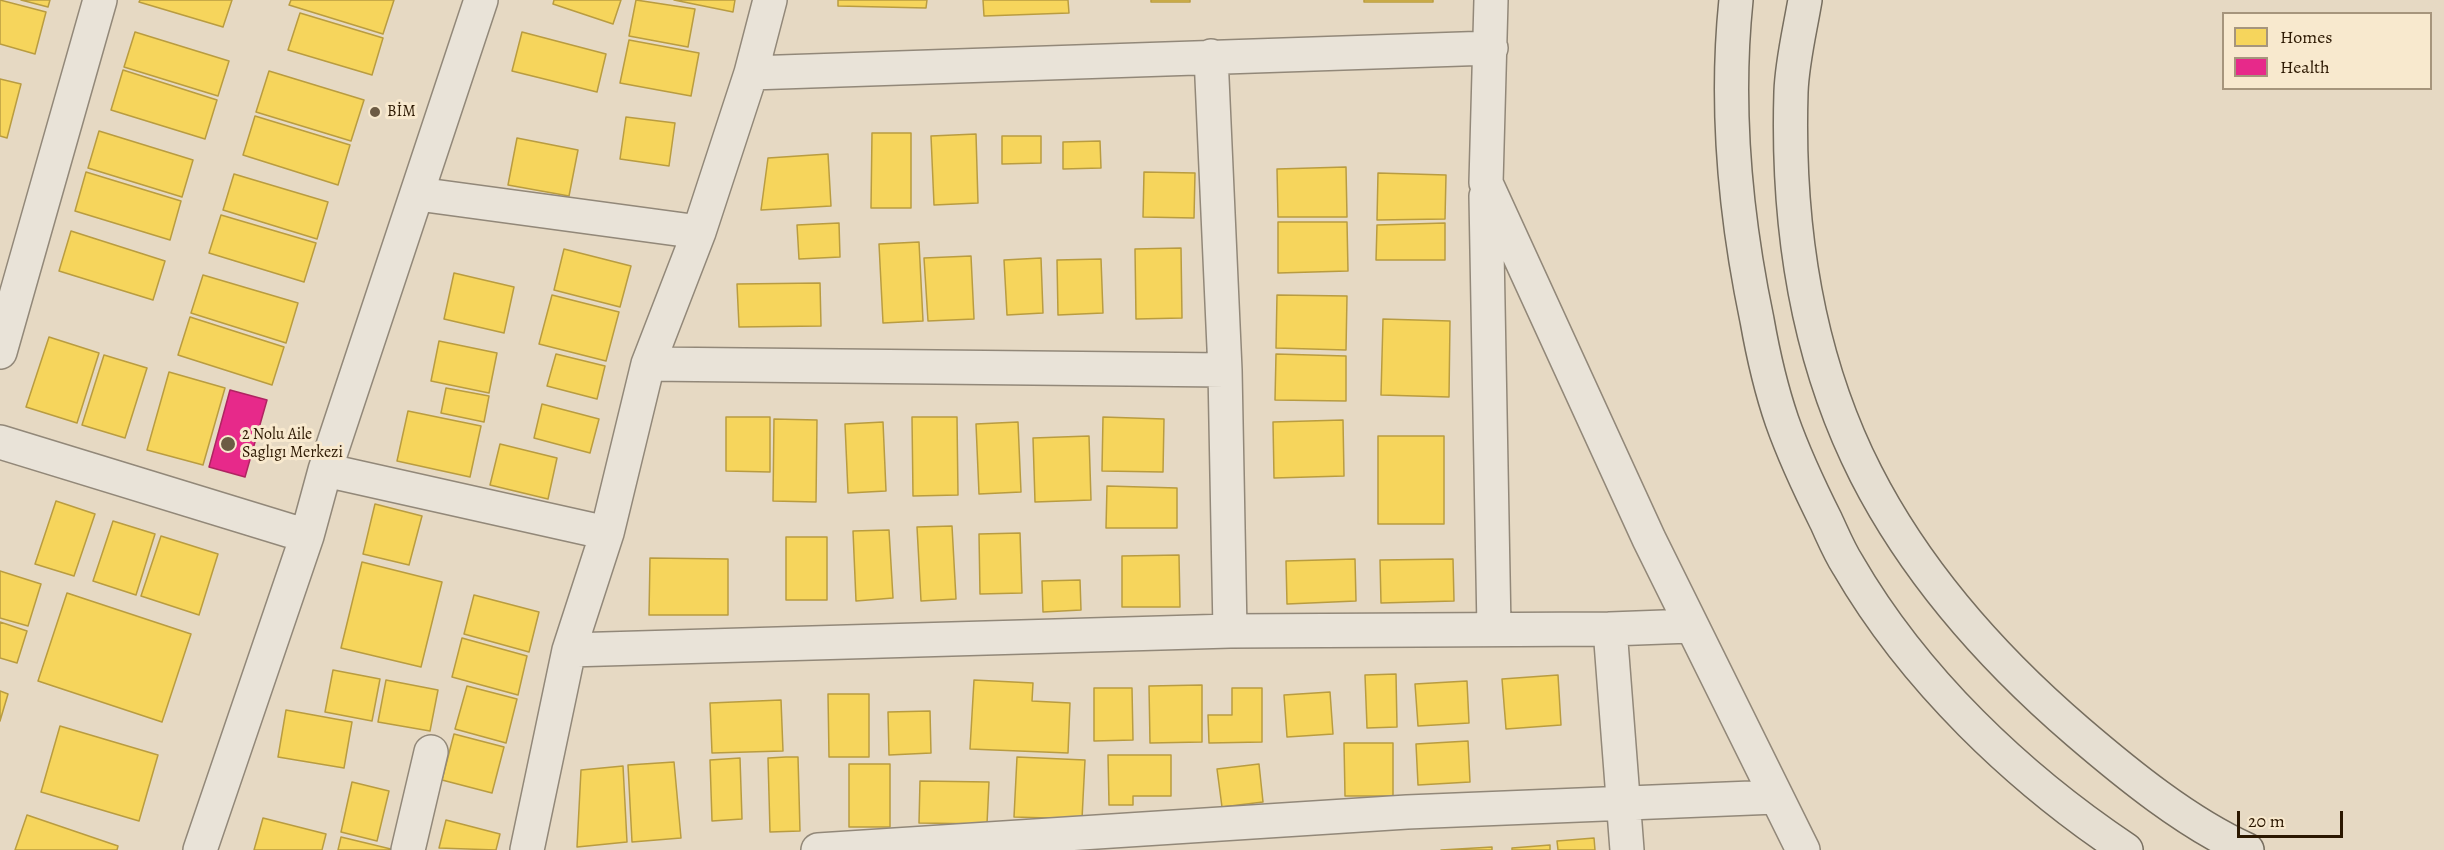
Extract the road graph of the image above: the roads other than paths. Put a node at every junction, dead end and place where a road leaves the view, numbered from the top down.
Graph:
1 (100, 0) edge
2 (482, 0) edge
3 (770, 0) edge
4 (1491, 0) edge
5 (1736, 0) edge
6 (1805, 0) edge
7 (1491, 48) junction
8 (1211, 56) junction
9 (751, 72) junction
10 (1486, 183) junction
11 (418, 194) junction
12 (699, 232) junction
13 (0, 352) edge
14 (648, 364) junction
15 (1226, 370) junction
16 (0, 442) edge
17 (325, 470) junction
18 (607, 533) junction
19 (307, 536) junction
20 (1691, 626) junction
21 (1494, 629) junction
22 (1610, 629) junction
23 (1230, 631) junction
24 (569, 650) junction
25 (431, 752) dead end
26 (1776, 797) junction
27 (1624, 802) junction
28 (200, 850) edge
29 (408, 850) edge
30 (527, 850) edge
31 (818, 850) edge
32 (1627, 850) edge
33 (1803, 850) edge
34 (2126, 850) edge
35 (2247, 850) edge

1 - 13 street
2 - 11 street
3 - 9 street
4 - 7 street
5 - 34 highway
6 - 35 highway
7 - 8 street
7 - 10 street
8 - 9 street
8 - 15 street
9 - 12 street
10 - 20 street
10 - 21 street
11 - 12 street
11 - 17 street
12 - 14 street
14 - 15 street
14 - 18 street
15 - 23 street
16 - 19 street
17 - 18 street
17 - 19 street
18 - 24 street
19 - 28 street
20 - 22 street
20 - 26 street
21 - 22 street
21 - 23 street
22 - 27 street
23 - 24 street
24 - 30 street
25 - 29 street
26 - 27 street
26 - 33 street
27 - 31 street
27 - 32 street

